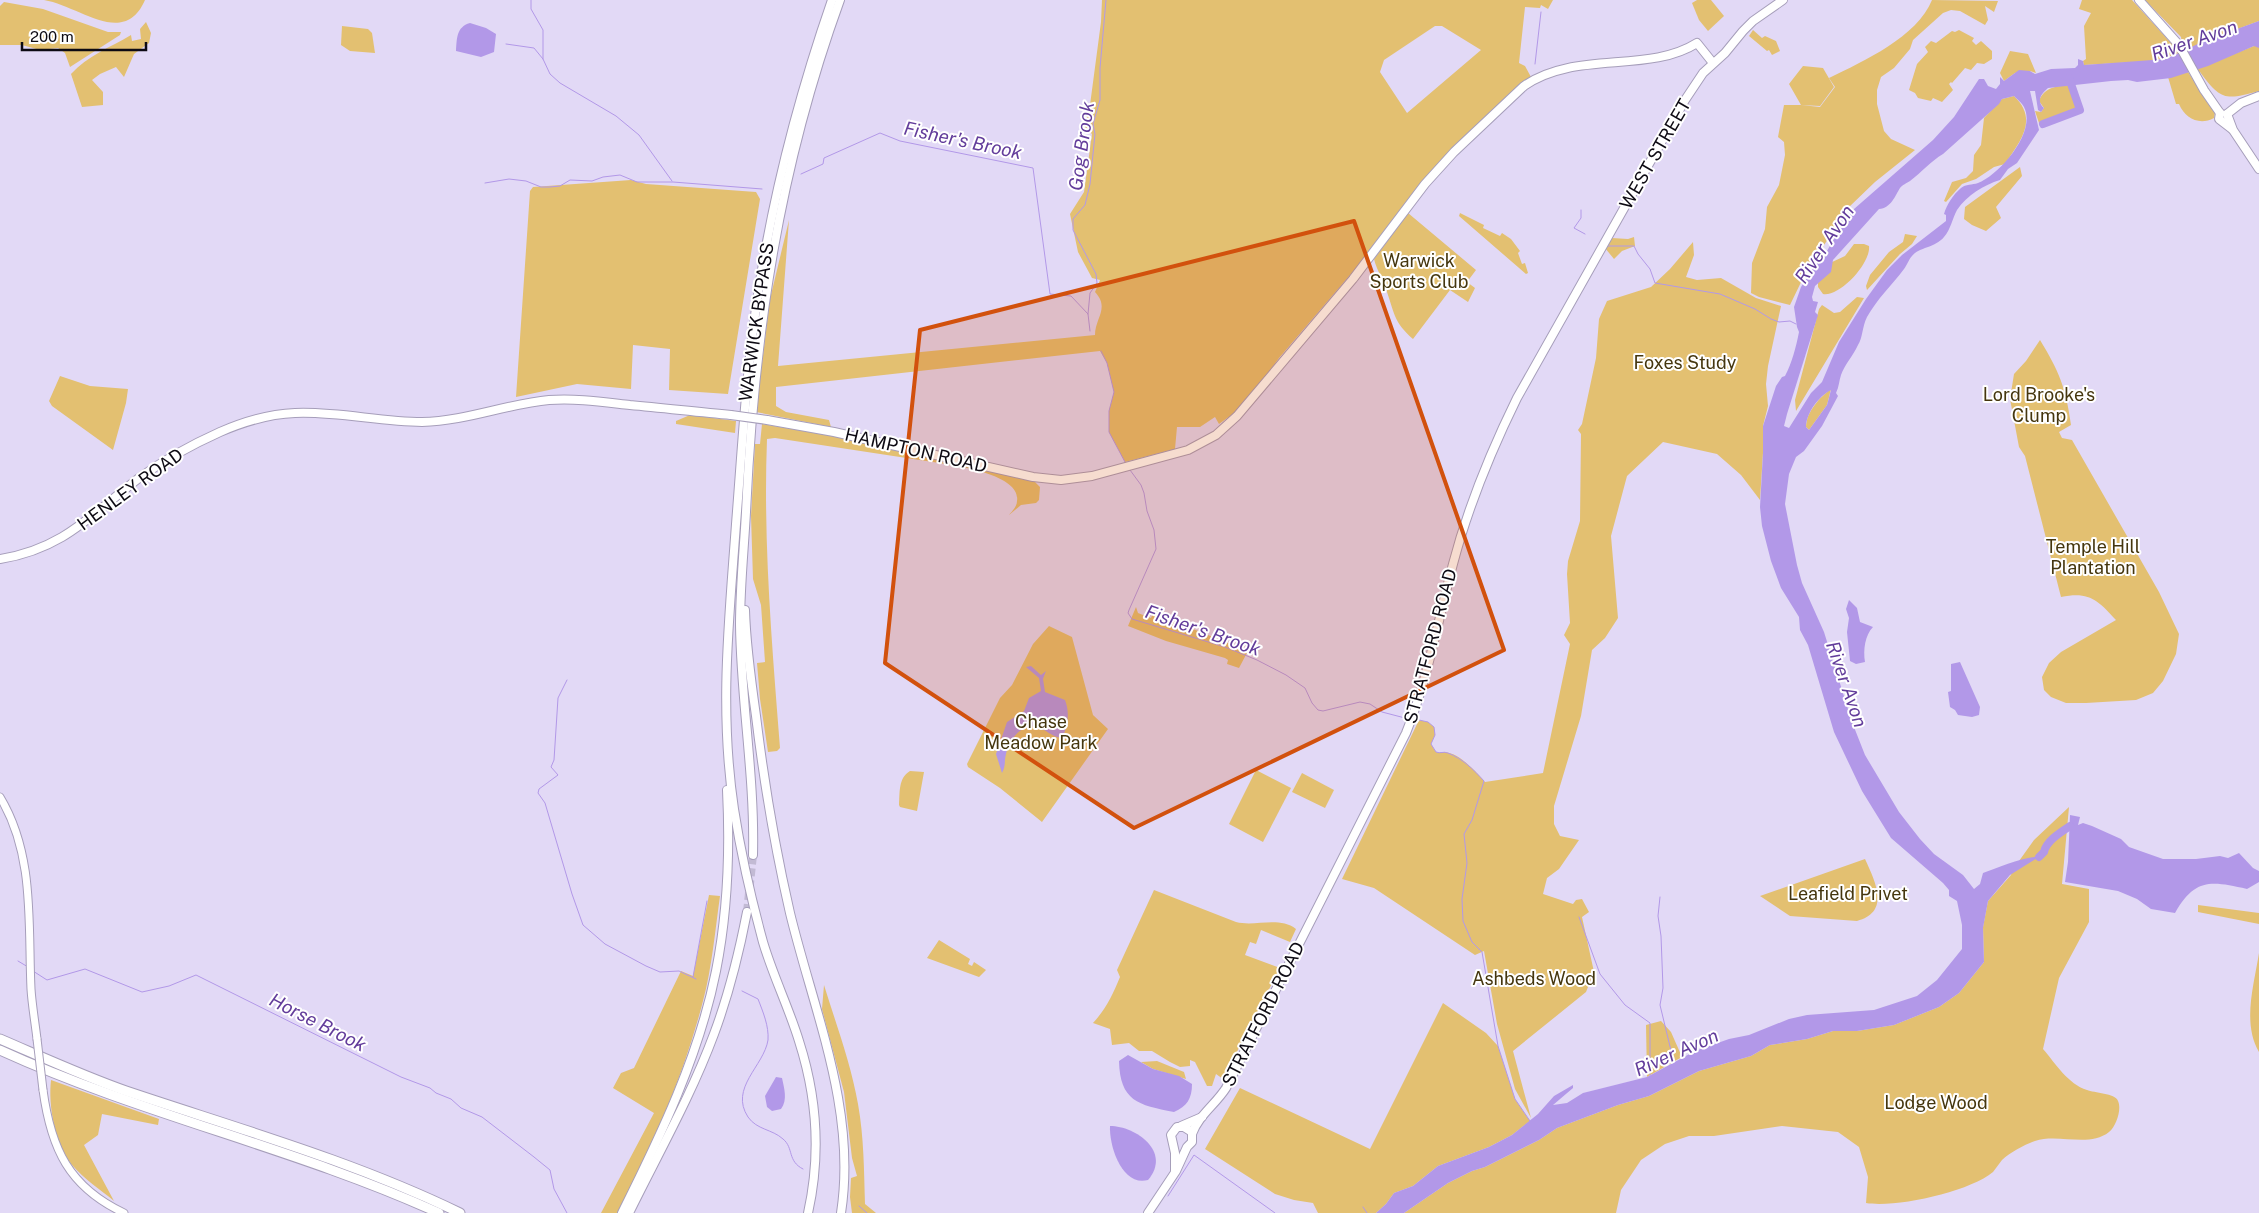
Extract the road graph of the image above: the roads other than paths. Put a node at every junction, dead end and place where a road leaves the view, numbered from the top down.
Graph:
1 (832, 0) edge
2 (840, 0) edge
3 (1783, 0) edge
4 (2139, 0) edge
5 (1713, 63) junction
6 (2259, 96) edge
7 (2224, 116) junction
8 (2259, 169) edge
9 (1601, 248) joint
10 (290, 413) joint
11 (744, 534) junction
12 (0, 559) edge
13 (726, 653) junction
14 (0, 797) edge
15 (753, 855) tunnel mouth
16 (746, 912) tunnel mouth
17 (0, 1039) edge
18 (0, 1050) edge
19 (1203, 1116) junction
20 (1181, 1126) junction
21 (1192, 1134) junction
22 (1174, 1146) junction
23 (1186, 1148) junction
24 (1175, 1172) junction
25 (842, 1208) edge
26 (124, 1213) edge
27 (439, 1213) edge
28 (460, 1213) edge
29 (622, 1213) edge
30 (628, 1213) edge
31 (808, 1213) edge
32 (1148, 1213) edge

1 - 13 main road, WARWICK BYPASS
2 - 11 main road, WARWICK BYPASS
3 - 5 main road, WEST STREET
4 - 7 main road
5 - 9 main road, WEST STREET
5 - 10 main road, HAMPTON ROAD, bridge
6 - 7 main road
7 - 8 main road
9 - 19 main road, STRATFORD ROAD
10 - 12 main road, HENLEY ROAD
11 - 15 main road
11 - 25 main road
13 - 29 main road
13 - 31 main road
14 - 26 main road, bridge
16 - 30 main road
17 - 28 highway
18 - 27 highway
19 - 20 main road
19 - 21 main road
20 - 21 main road
20 - 22 main road
21 - 23 main road
22 - 23 main road
22 - 24 main road
23 - 24 main road
24 - 32 main road

